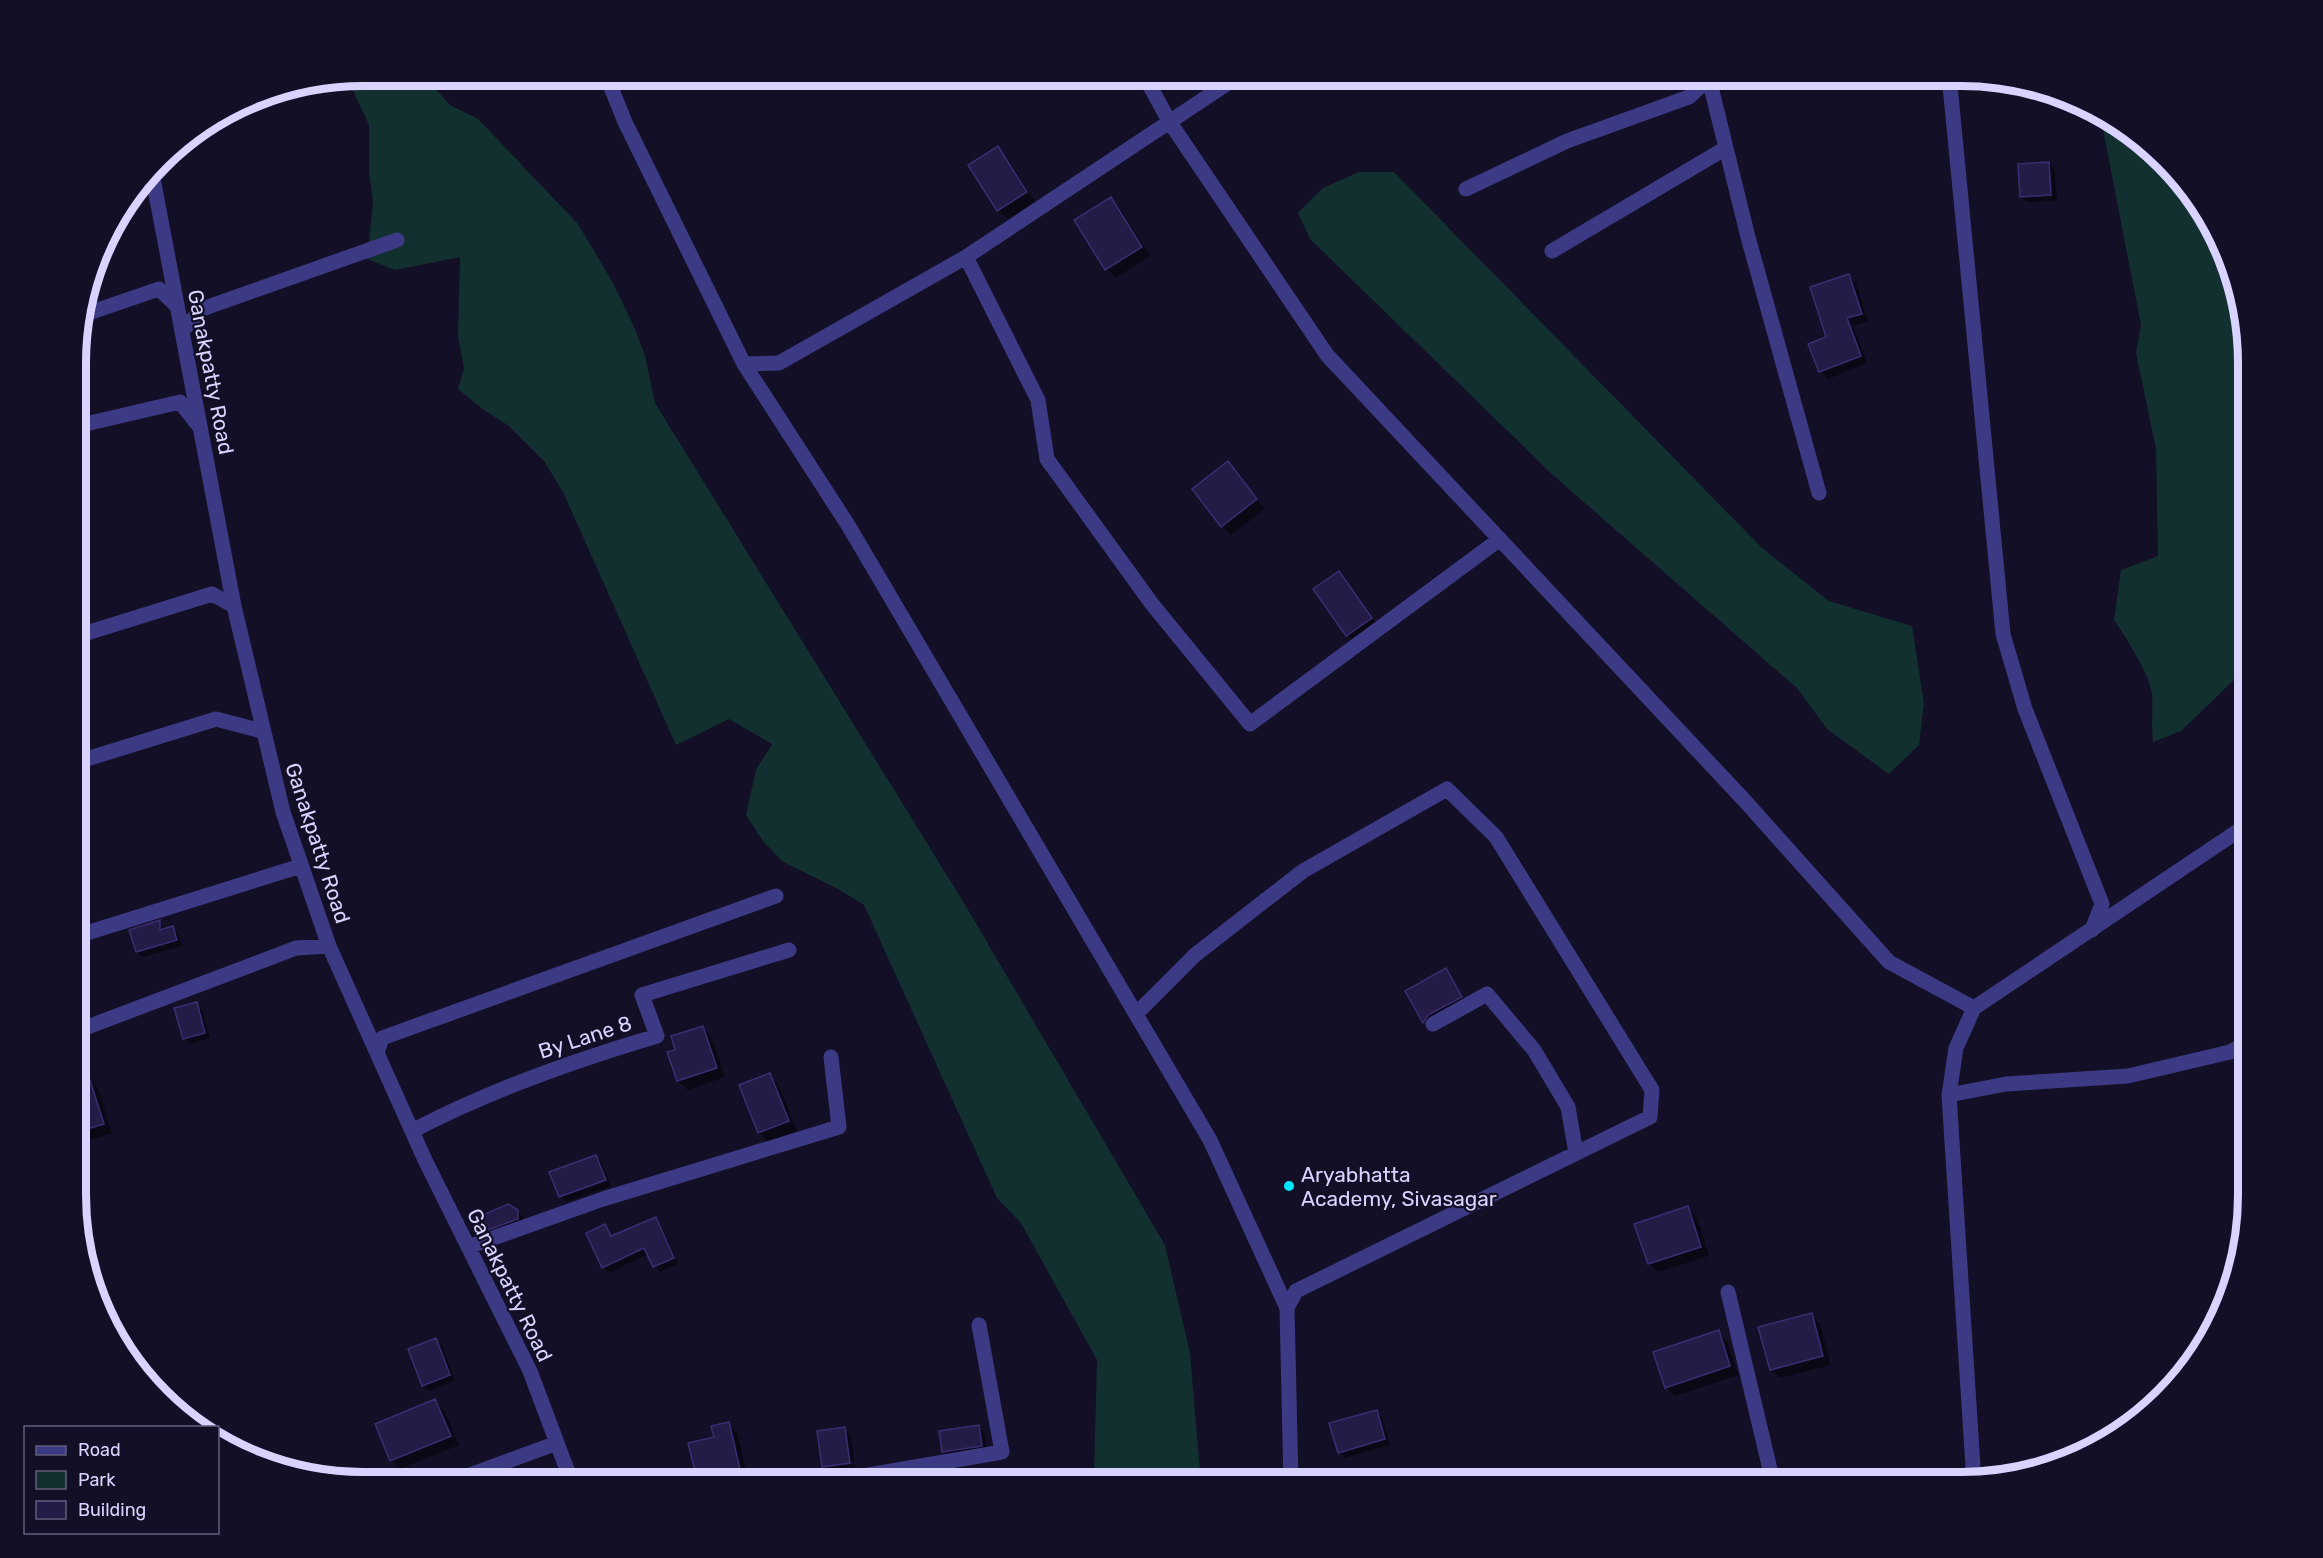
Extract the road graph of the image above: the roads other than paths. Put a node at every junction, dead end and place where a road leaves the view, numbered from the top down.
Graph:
1 (610, 86) edge
2 (1150, 86) edge
3 (1223, 86) edge
4 (1699, 86) edge
5 (1711, 86) edge
6 (1950, 86) edge
7 (1169, 122) junction
8 (1726, 148) junction
9 (153, 181) edge
10 (1466, 189) dead end
11 (396, 240) dead end
12 (1552, 251) dead end
13 (966, 257) junction
14 (177, 306) junction
15 (90, 312) edge
16 (182, 331) junction
17 (744, 364) junction
18 (86, 424) edge
19 (201, 428) junction
20 (1819, 493) dead end
21 (1500, 539) junction
22 (234, 606) junction
23 (86, 633) edge
24 (262, 731) junction
25 (86, 759) edge
26 (2238, 831) edge
27 (301, 866) junction
28 (776, 896) dead end
29 (2092, 930) junction
30 (86, 933) edge
31 (329, 946) junction
32 (789, 950) dead end
33 (1974, 1008) junction
34 (1136, 1014) junction
35 (1433, 1024) dead end
36 (86, 1028) edge
37 (2238, 1048) edge
38 (377, 1053) junction
39 (831, 1058) dead end
40 (1949, 1095) junction
41 (412, 1131) junction
42 (1576, 1153) junction
43 (468, 1247) junction
44 (1728, 1292) dead end
45 (1287, 1308) junction
46 (979, 1325) dead end
47 (557, 1443) junction
48 (478, 1472) edge
49 (568, 1472) edge
50 (886, 1472) edge
51 (1291, 1472) edge
52 (1771, 1472) edge
53 (1973, 1472) edge

1 - 17 street
2 - 7 street
3 - 7 street
4 - 10 street
5 - 8 street
6 - 29 street
7 - 13 street
7 - 21 street
8 - 12 street
8 - 20 street
9 - 14 street, Ganakpatty Road
11 - 16 street
13 - 17 street
13 - 21 street
14 - 15 street
14 - 16 street, Ganakpatty Road
16 - 19 street, Ganakpatty Road
17 - 34 street
18 - 19 street
19 - 22 street, Ganakpatty Road
21 - 33 street
22 - 23 street
22 - 24 street, Ganakpatty Road
24 - 25 street
24 - 27 street, Ganakpatty Road
26 - 29 street
27 - 30 street
27 - 31 street, Ganakpatty Road
28 - 38 street
29 - 33 street
31 - 36 street
31 - 38 street, Ganakpatty Road
32 - 41 street, By Lane 8
33 - 40 street
34 - 42 street
34 - 45 street
35 - 42 street
37 - 40 street
38 - 41 street, Ganakpatty Road
39 - 43 street
40 - 53 street
41 - 43 street, Ganakpatty Road
42 - 45 street
43 - 47 street, Ganakpatty Road
44 - 52 street
45 - 51 street
46 - 50 street
47 - 48 street
47 - 49 street, Ganakpatty Road

